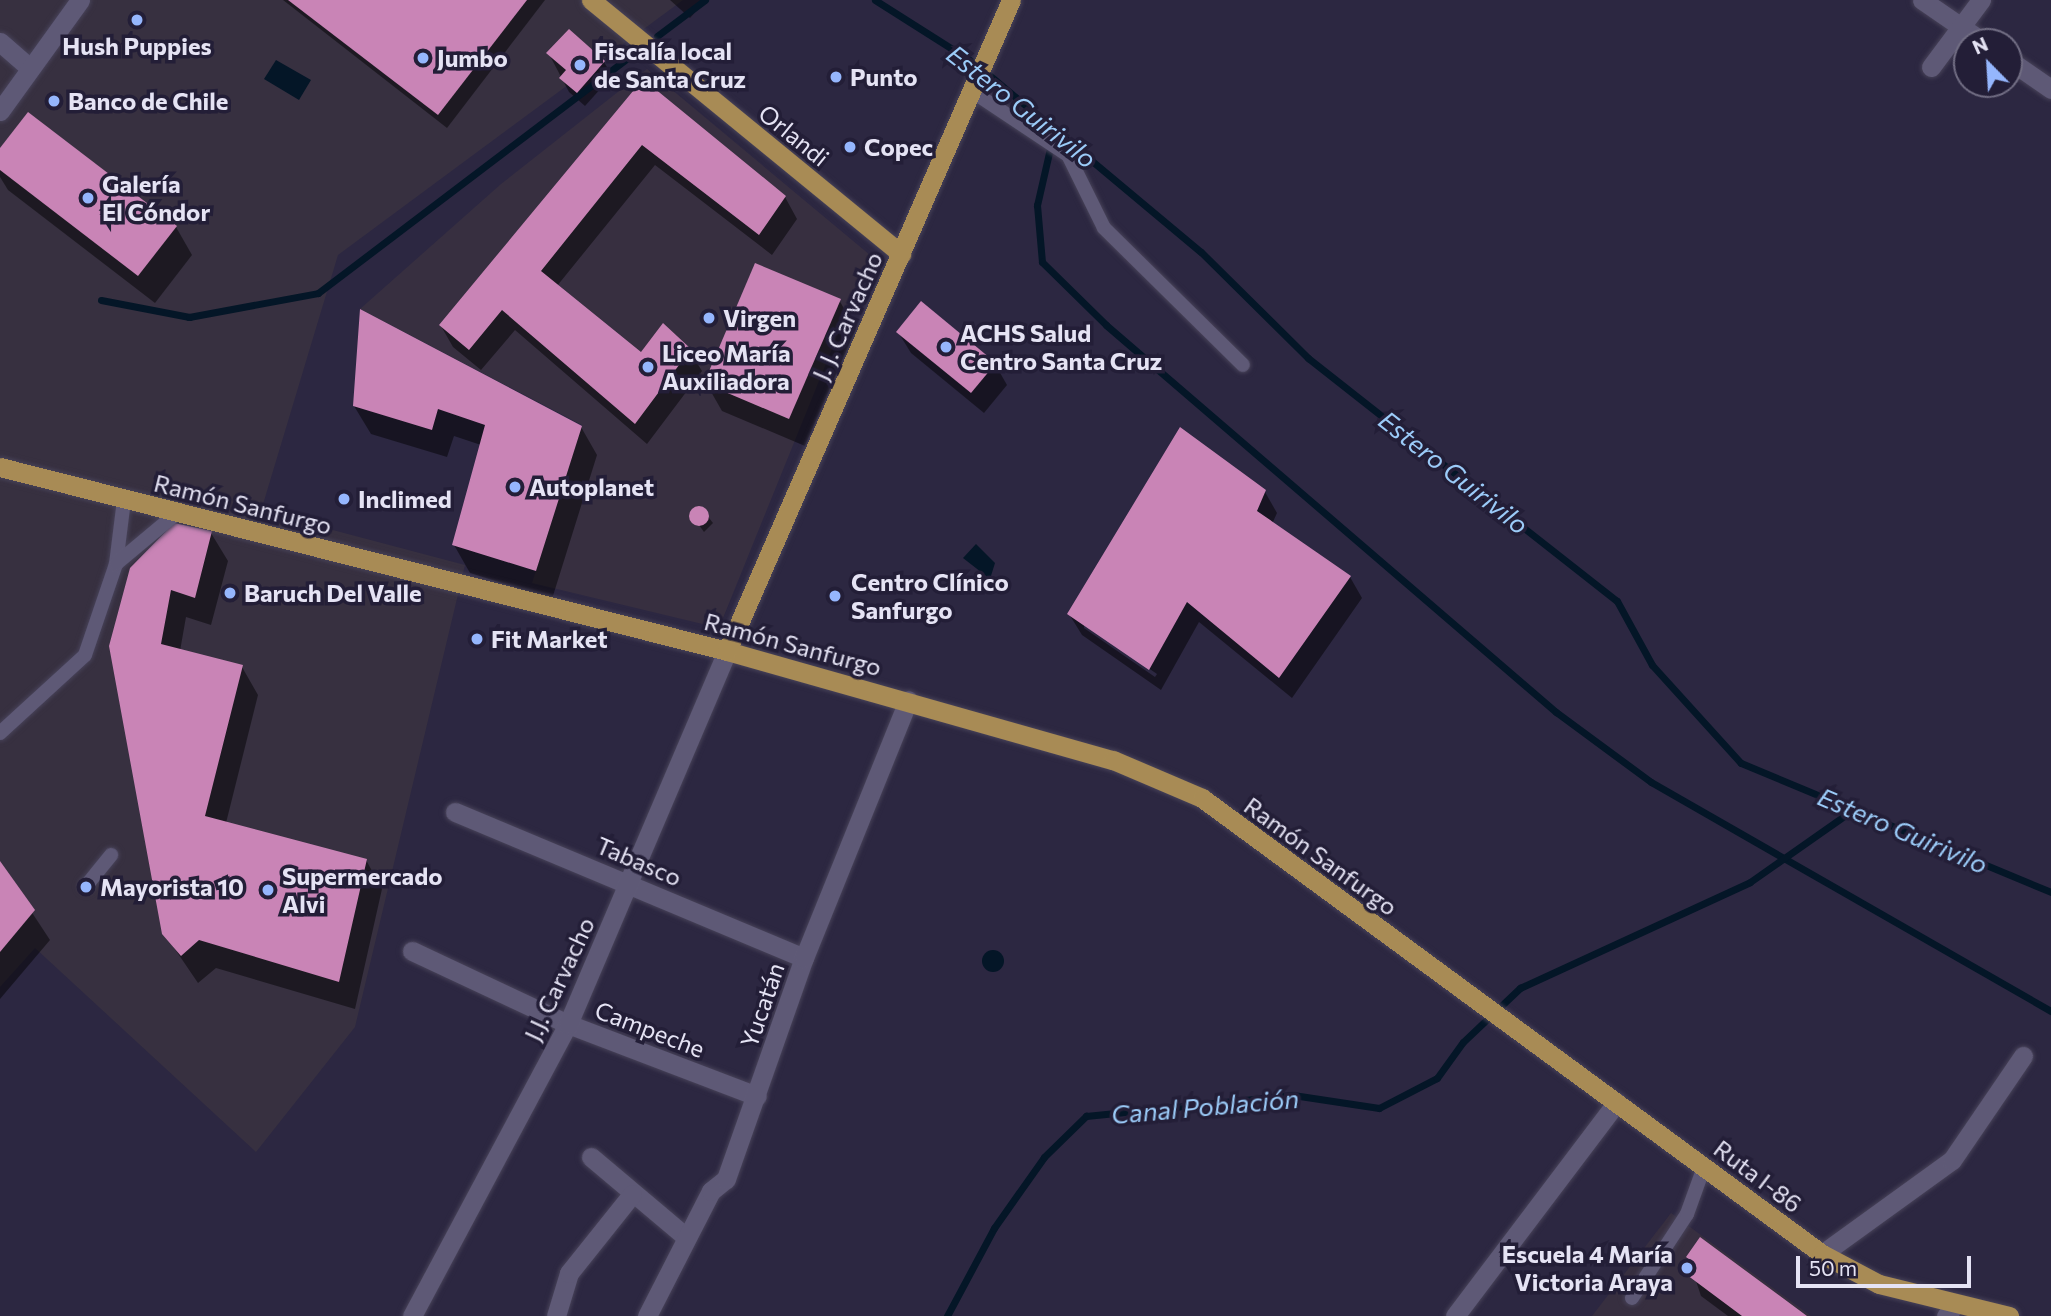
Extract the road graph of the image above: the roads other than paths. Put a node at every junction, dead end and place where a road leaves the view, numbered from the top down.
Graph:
1 (80, 0) edge
2 (591, 0) edge
3 (1922, 0) edge
4 (1981, 0) edge
5 (1009, 4) edge
6 (1962, 28) joint
7 (1953, 39) edge
8 (0, 42) edge
9 (1931, 67) dead end
10 (30, 68) junction
11 (2023, 70) edge
12 (975, 86) junction
13 (2051, 89) edge
14 (0, 111) edge
15 (901, 254) junction
16 (1243, 365) dead end
17 (0, 467) edge
18 (124, 500) junction
19 (177, 513) junction
20 (116, 564) junction
21 (727, 651) junction
22 (908, 700) junction
23 (0, 733) edge
24 (455, 812) dead end
25 (111, 855) dead end
26 (629, 882) junction
27 (86, 886) dead end
28 (412, 951) dead end
29 (804, 958) junction
30 (1505, 1019) joint
31 (568, 1024) junction
32 (2023, 1056) dead end
33 (757, 1096) junction
34 (1617, 1102) junction
35 (591, 1157) dead end
36 (1704, 1167) junction
37 (632, 1194) junction
38 (686, 1237) junction
39 (1822, 1254) junction
40 (1632, 1298) dead end
41 (1951, 1309) edge
42 (412, 1316) edge
43 (556, 1316) edge
44 (647, 1316) edge
45 (1455, 1316) edge
46 (2009, 1316) edge

1 - 10 street
2 - 15 main road, Orlandi
3 - 6 street
4 - 6 street
5 - 12 main road, J. J. Carvacho
7 - 9 street
8 - 10 street
10 - 14 street
11 - 13 street
12 - 15 main road, J. J. Carvacho
12 - 16 lane
15 - 21 main road, J. J. Carvacho
17 - 18 main road, Ramón Sanfurgo
18 - 19 main road, Ramón Sanfurgo
18 - 20 lane
19 - 20 lane
19 - 21 main road, Ramón Sanfurgo
20 - 23 lane
21 - 22 main road, Ramón Sanfurgo
21 - 26 street, J.J. Carvacho
22 - 29 street, Yucatán
22 - 30 main road, Ramón Sanfurgo
24 - 26 street, Tabasco
25 - 27 lane
26 - 29 street, Tabasco
26 - 31 street, J.J. Carvacho
28 - 31 street, Campeche
29 - 33 street, Yucatán
30 - 34 main road, Ruta I-86
31 - 33 street, Campeche
31 - 42 street, J.J. Carvacho
32 - 39 street
33 - 38 street, Yucatán
34 - 36 main road, Ruta I-86
34 - 45 street
35 - 37 street
36 - 39 main road, Ruta I-86
36 - 40 lane
37 - 38 street
37 - 43 street
38 - 44 street, Yucatán
39 - 41 main road, Ruta I-86
41 - 46 main road, Ruta I-86

